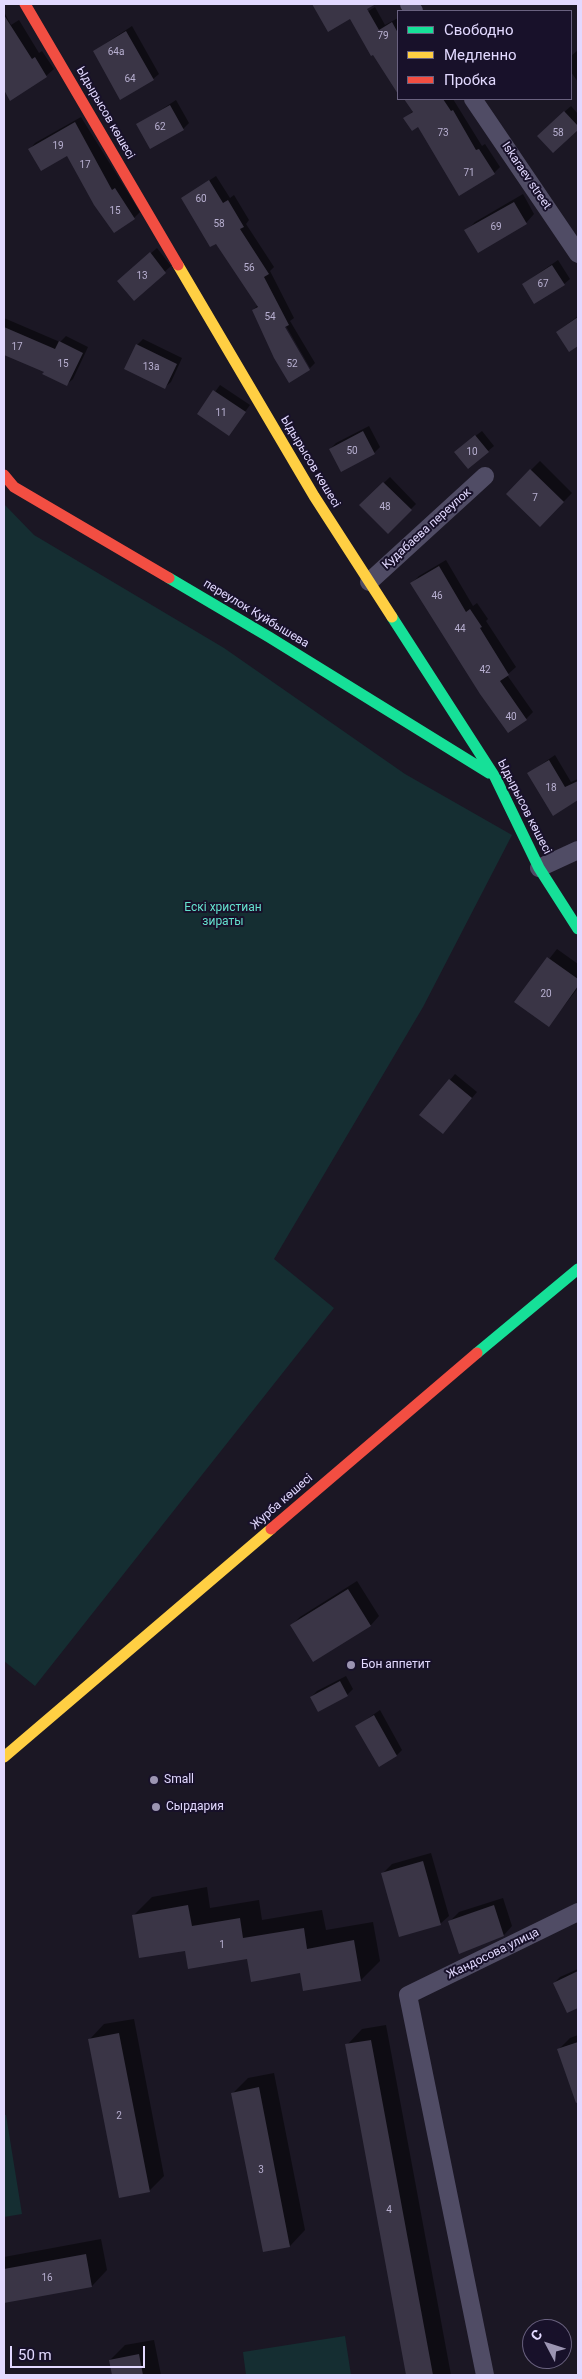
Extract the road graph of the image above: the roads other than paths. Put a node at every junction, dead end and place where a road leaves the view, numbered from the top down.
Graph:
1 (26, 4) edge
2 (474, 100) edge
3 (578, 254) edge
4 (4, 476) edge
5 (485, 476) dead end
6 (369, 582) junction
7 (495, 777) junction
8 (578, 850) edge
9 (539, 868) junction
10 (578, 929) edge
11 (578, 1268) edge
12 (4, 1756) edge
13 (578, 1912) edge
14 (485, 2375) edge

1 - 6 street, Ыдырысов көшесі
2 - 3 street, Iskaraev street
4 - 7 street, переулок Куйбышева
5 - 6 street, Кудабаева переулок
6 - 7 street, Ыдырысов көшесі
7 - 9 street, Ыдырысов көшесі
8 - 9 street
9 - 10 street, Ыдырысов көшесі
11 - 12 street, Журба көшесі
13 - 14 street, Жандосова улица

